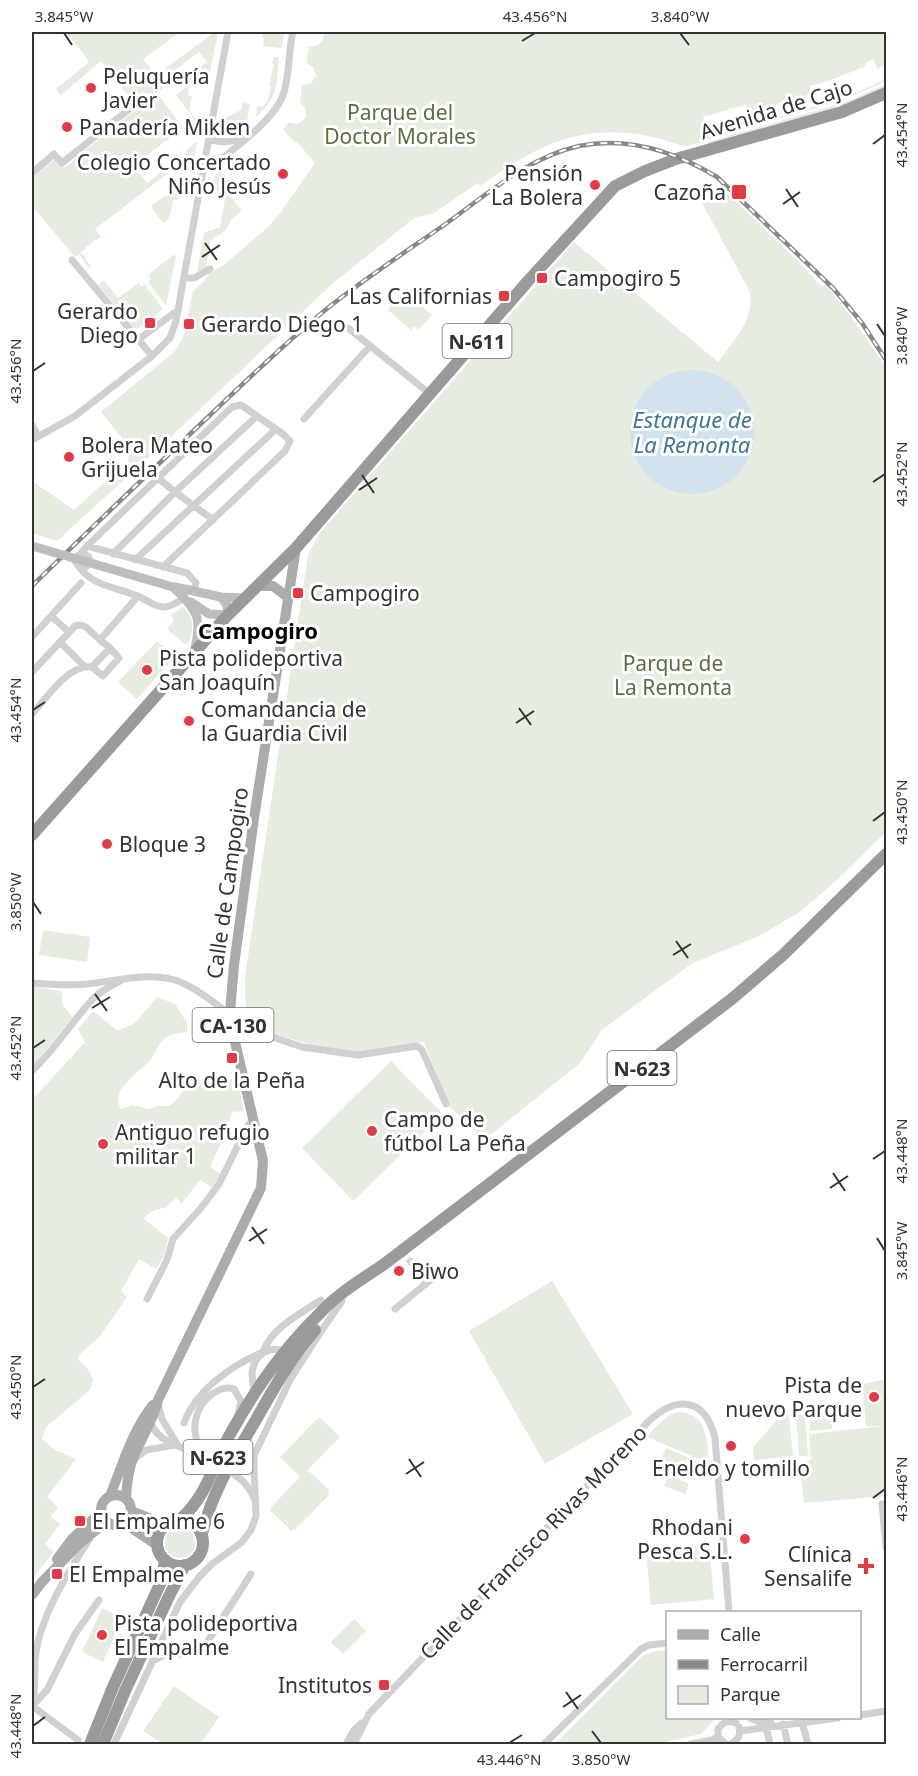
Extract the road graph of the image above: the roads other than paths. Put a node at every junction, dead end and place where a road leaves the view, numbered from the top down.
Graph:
1 (228, 32) edge
2 (293, 32) edge
3 (886, 93) edge
4 (132, 107) dead end
5 (245, 138) junction
6 (209, 140) junction
7 (205, 164) junction
8 (32, 173) edge
9 (72, 260) dead end
10 (210, 269) dead end
11 (184, 278) junction
12 (178, 310) junction
13 (348, 328) dead end
14 (139, 339) junction
15 (370, 346) junction
16 (152, 356) junction
17 (430, 394) junction
18 (257, 416) junction
19 (304, 418) dead end
20 (32, 425) edge
21 (276, 429) junction
22 (35, 438) edge
23 (158, 478) junction
24 (175, 492) junction
25 (193, 505) junction
26 (212, 519) junction
27 (32, 546) edge
28 (87, 546) junction
29 (296, 548) junction
30 (113, 554) junction
31 (135, 560) junction
32 (163, 567) junction
33 (81, 583) dead end
34 (256, 586) junction
35 (173, 587) junction
36 (194, 590) junction
37 (138, 596) junction
38 (221, 597) junction
39 (185, 598) junction
40 (243, 598) junction
41 (288, 598) junction
42 (228, 615) junction
43 (51, 616) junction
44 (69, 632) junction
45 (32, 638) edge
46 (100, 640) junction
47 (60, 642) junction
48 (110, 648) junction
49 (193, 654) junction
50 (88, 666) junction
51 (32, 672) edge
52 (32, 714) edge
53 (32, 834) edge
54 (886, 854) edge
55 (125, 978) junction
56 (32, 983) edge
57 (231, 1019) junction
58 (32, 1071) edge
59 (446, 1104) dead end
60 (254, 1119) junction
61 (383, 1265) junction
62 (444, 1269) dead end
63 (147, 1299) dead end
64 (321, 1300) dead end
65 (395, 1309) dead end
66 (285, 1351) junction
67 (263, 1352) junction
68 (256, 1362) junction
69 (284, 1377) junction
70 (265, 1378) junction
71 (255, 1392) junction
72 (155, 1404) junction
73 (151, 1423) junction
74 (184, 1423) dead end
75 (232, 1430) junction
76 (177, 1444) junction
77 (198, 1455) junction
78 (128, 1477) junction
79 (110, 1496) junction
80 (126, 1498) junction
81 (255, 1500) junction
82 (882, 1504) dead end
83 (131, 1511) junction
84 (104, 1516) junction
85 (181, 1520) junction
86 (124, 1523) junction
87 (95, 1525) junction
88 (166, 1525) junction
89 (202, 1534) junction
90 (157, 1545) junction
91 (886, 1548) edge
92 (78, 1550) junction
93 (165, 1560) junction
94 (185, 1565) junction
95 (250, 1574) dead end
96 (42, 1582) junction
97 (32, 1595) edge
98 (99, 1599) dead end
99 (729, 1611) edge
100 (163, 1639) junction
101 (666, 1643) edge
102 (171, 1652) junction
103 (152, 1662) junction
104 (32, 1707) edge
105 (886, 1711) edge
106 (861, 1715) edge
107 (752, 1719) edge
108 (829, 1719) edge
109 (736, 1720) edge
110 (364, 1721) junction
111 (802, 1722) junction
112 (788, 1724) junction
113 (766, 1727) junction
114 (740, 1731) junction
115 (718, 1737) junction
116 (84, 1742) edge
117 (355, 1743) edge
118 (103, 1744) edge
119 (114, 1744) edge
120 (346, 1744) edge
121 (544, 1744) edge
122 (691, 1744) edge
123 (726, 1744) edge
124 (731, 1744) edge
125 (770, 1744) edge
126 (789, 1744) edge
127 (808, 1744) edge

1 - 6 street
2 - 5 street
3 - 17 highway, Avenida de Cajo / N-611
4 - 8 street
5 - 6 street
5 - 7 street
6 - 7 street
7 - 11 street
9 - 14 street
10 - 11 street
11 - 12 street
12 - 14 street
12 - 16 street
13 - 15 street
14 - 16 street
15 - 17 street
15 - 19 street
16 - 22 street
17 - 29 highway, N-611
18 - 21 street
18 - 23 street
18 - 24 street
20 - 22 street
21 - 25 street
21 - 26 street
23 - 24 street
23 - 28 street
24 - 25 street
24 - 30 street
25 - 26 street
25 - 31 street
26 - 32 street
27 - 35 main road, bridge
28 - 30 street
28 - 37 street
29 - 34 highway, N-611
29 - 41 main road, Calle de Campogiro / CA-130
30 - 31 street
31 - 32 street
32 - 36 street
33 - 43 street
34 - 40 highway, N-611
34 - 41 main road
35 - 36 main road
35 - 39 main road
36 - 38 main road
37 - 39 street
37 - 46 street
38 - 40 main road
38 - 42 main road
39 - 42 main road
39 - 49 main road
40 - 42 highway, N-611
41 - 57 main road, Calle de Campogiro / CA-130
42 - 49 highway, N-611
43 - 44 street
43 - 45 street
44 - 46 street
44 - 47 street
46 - 48 street
47 - 50 street
47 - 51 street
48 - 50 street
48 - 50 street
49 - 53 highway, N-611
50 - 52 street
54 - 61 highway, N-623
55 - 56 street
55 - 57 street
55 - 58 street
57 - 59 street
57 - 60 main road, Calle de Campogiro / CA-130
60 - 63 street
60 - 72 main road, Calle de Campogiro / CA-130
61 - 66 highway, N-623
61 - 69 highway, N-623
62 - 65 street
64 - 67 street
66 - 67 street
66 - 69 street
66 - 70 highway, N-623
67 - 68 street
67 - 74 street
68 - 70 street
68 - 71 street
69 - 70 street
69 - 81 street
69 - 89 highway, N-623
70 - 71 highway, N-623
71 - 75 highway, N-623
72 - 73 main road, Calle de Campogiro / CA-130
72 - 76 street
72 - 79 main road, Calle de Campogiro / CA-130
73 - 76 street
73 - 78 main road, Calle de Campogiro / CA-130
75 - 77 street
75 - 85 highway, N-623
76 - 77 street
76 - 78 street
77 - 81 street, bridge
78 - 80 main road, Calle de Campogiro / CA-130
79 - 80 main road
79 - 84 main road, CA-130
80 - 83 main road, CA-130
81 - 100 street
82 - 91 street
83 - 86 main road
83 - 88 main road
84 - 86 main road
84 - 87 main road, CA-130
85 - 88 highway
85 - 89 highway
86 - 90 main road
87 - 92 main road, CA-130
87 - 96 main road, CA-130
88 - 90 highway
89 - 94 highway, N-623
90 - 93 highway
92 - 96 main road, CA-130
92 - 104 street
93 - 94 highway
93 - 116 highway
94 - 118 highway, N-623
95 - 102 street
96 - 97 main road, CA-130
98 - 104 street
99 - 110 street, Calle de Francisco Rivas Moreno
100 - 102 street
100 - 103 street
101 - 121 street
102 - 103 street
103 - 119 street
104 - 116 street
105 - 106 street
107 - 112 street
108 - 111 street
109 - 114 street
109 - 115 street
110 - 117 street, Calle de Francisco Rivas Moreno
110 - 120 street, Calle de Francisco Rivas Moreno
111 - 112 street
111 - 127 street
112 - 113 street
112 - 126 street
113 - 114 street
113 - 125 street
114 - 124 street
115 - 122 street
115 - 123 street

